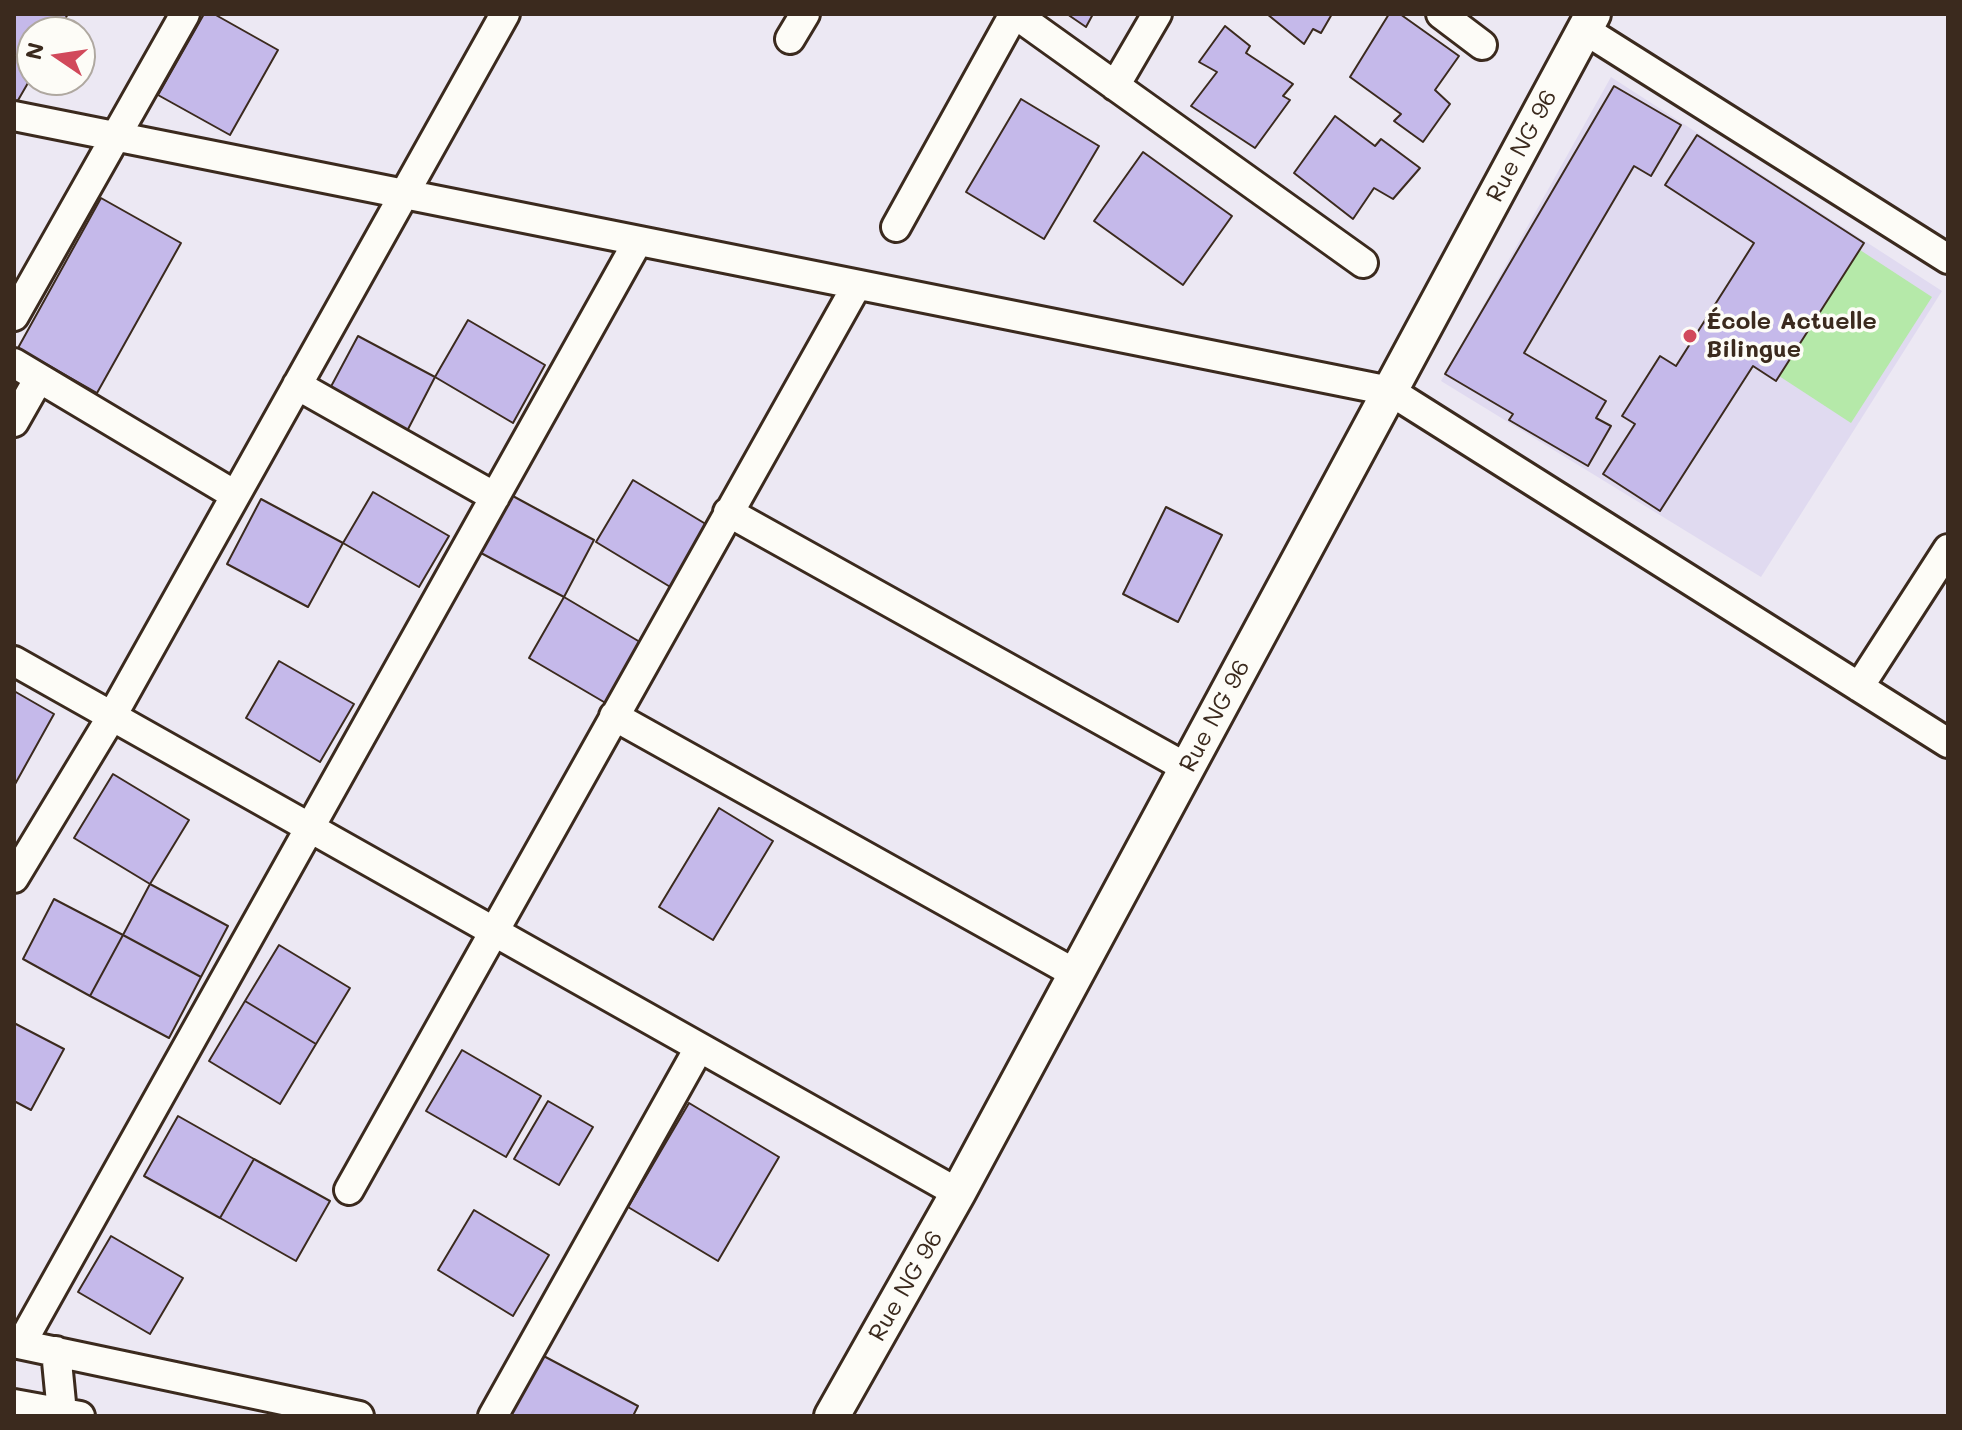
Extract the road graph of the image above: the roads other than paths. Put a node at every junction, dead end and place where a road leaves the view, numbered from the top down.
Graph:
1 (185, 14) edge
2 (505, 14) edge
3 (805, 14) edge
4 (1014, 14) edge
5 (1157, 14) edge
6 (1441, 14) edge
7 (1589, 22) edge
8 (790, 39) dead end
9 (1482, 45) dead end
10 (1115, 86) junction
11 (14, 116) edge
12 (115, 137) junction
13 (404, 194) junction
14 (896, 227) dead end
15 (638, 241) junction
16 (1948, 259) edge
17 (1363, 263) dead end
18 (857, 285) junction
19 (14, 316) edge
20 (14, 363) edge
21 (39, 378) junction
22 (297, 385) junction
23 (1390, 391) junction
24 (14, 422) edge
25 (235, 495) junction
26 (495, 497) junction
27 (728, 512) junction
28 (1948, 549) edge
29 (14, 661) edge
30 (1859, 687) junction
31 (112, 716) junction
32 (614, 716) junction
33 (1948, 743) edge
34 (1187, 768) junction
35 (310, 828) junction
36 (14, 878) edge
37 (493, 932) junction
38 (1076, 974) junction
39 (699, 1048) junction
40 (349, 1190) dead end
41 (958, 1193) junction
42 (18, 1343) edge
43 (56, 1351) junction
44 (14, 1404) edge
45 (67, 1415) edge
46 (359, 1416) edge
47 (493, 1416) edge
48 (832, 1416) edge

1 - 12 street
2 - 13 street
3 - 8 street
4 - 10 street
4 - 14 street
5 - 10 street
6 - 9 street
7 - 16 street
7 - 23 street, Rue NG 96
10 - 17 street
11 - 12 street
12 - 13 street
12 - 19 street
13 - 15 street
13 - 22 street
15 - 18 street
15 - 26 street
18 - 23 street
18 - 27 street
20 - 21 street
21 - 24 street
21 - 25 street
22 - 25 street
22 - 26 street
23 - 30 street
23 - 34 street, Rue NG 96
25 - 31 street
26 - 35 street
27 - 32 street
27 - 34 street
28 - 30 street
29 - 31 street
30 - 33 street
31 - 35 street
31 - 36 street
32 - 37 street
32 - 38 street
34 - 38 street, Rue NG 96
35 - 37 street
35 - 42 street
37 - 39 street
37 - 40 street
38 - 41 street, Rue NG 96
39 - 41 street
39 - 47 street
41 - 48 street, Rue NG 96
42 - 43 street
43 - 45 street
43 - 46 street
44 - 45 street

